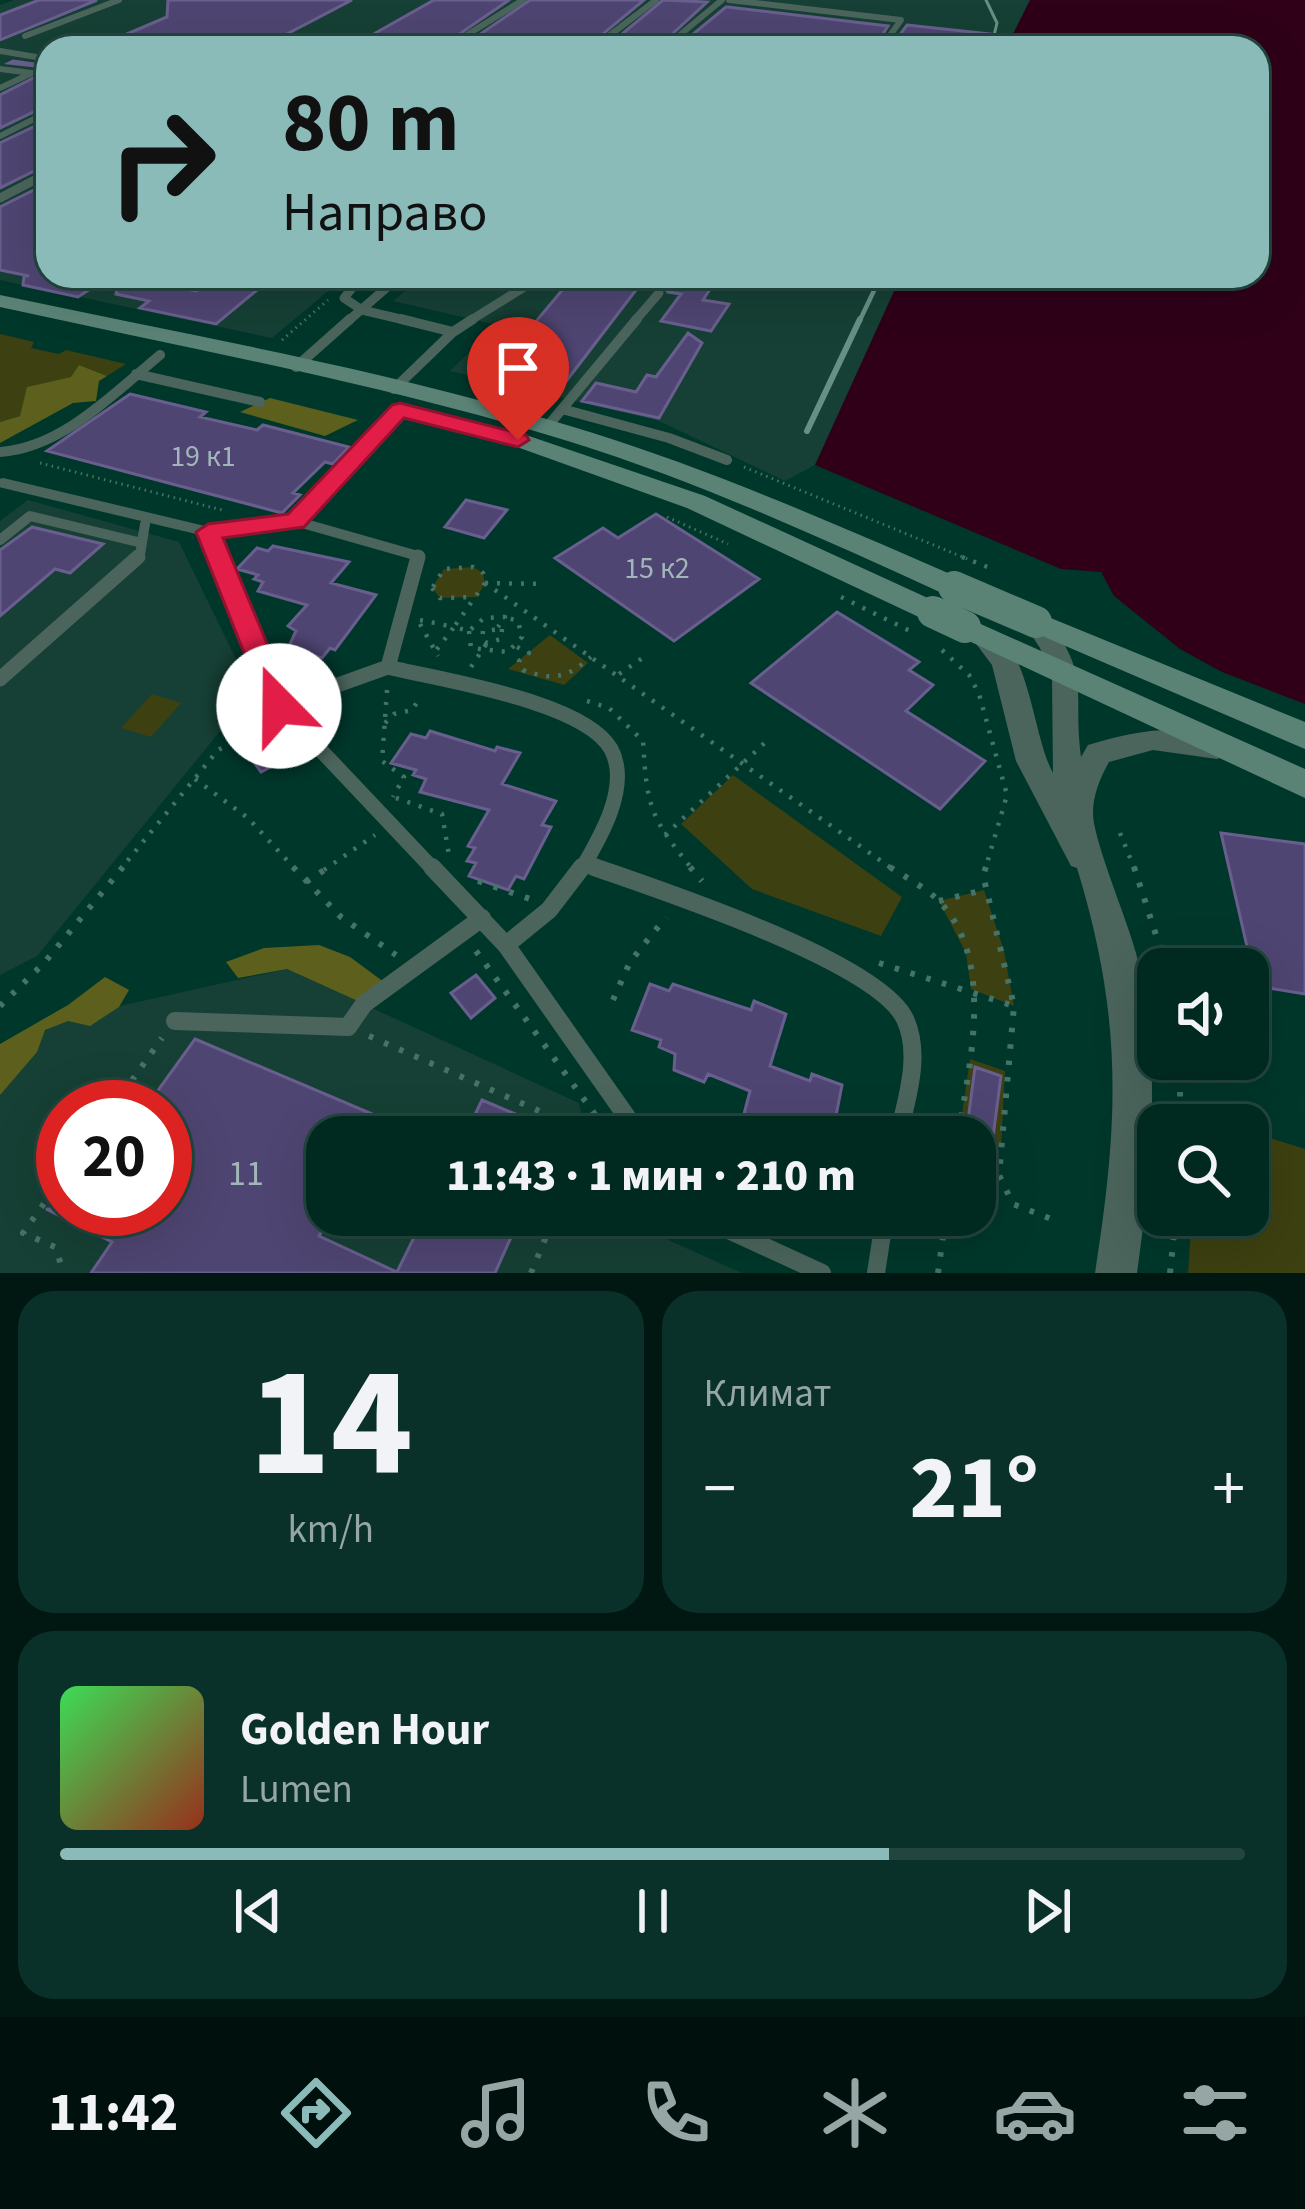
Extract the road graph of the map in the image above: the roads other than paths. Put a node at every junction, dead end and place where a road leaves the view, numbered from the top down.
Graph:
1 (119, 0) edge
2 (523, 0) edge
3 (656, 0) edge
4 (725, 0) edge
5 (786, 3) edge
6 (25, 36) dead end
7 (465, 36) edge
8 (609, 36) edge
9 (679, 36) edge
10 (889, 36) edge
11 (0, 51) edge
12 (36, 58) edge
13 (36, 68) edge
14 (0, 69) edge
15 (26, 73) junction
16 (0, 88) edge
17 (36, 118) edge
18 (0, 136) edge
19 (36, 179) edge
20 (0, 198) edge
21 (352, 288) edge
22 (387, 288) edge
23 (523, 288) edge
24 (659, 293) dead end
25 (0, 301) edge
26 (362, 310) junction
27 (0, 319) edge
28 (453, 332) junction
29 (160, 356) junction
30 (296, 367) junction
31 (136, 374) junction
32 (397, 399) junction
33 (260, 402) dead end
34 (555, 418) junction
35 (4, 453) edge
36 (728, 460) road end
37 (2, 484) edge
38 (286, 522) junction
39 (145, 524) dead end
40 (208, 532) junction
41 (0, 541) edge
42 (142, 543) junction
43 (968, 593) junction
44 (1036, 622) junction
45 (975, 632) junction
46 (388, 667) junction
47 (1068, 677) junction
48 (0, 679) edge
49 (278, 713) junction
50 (1305, 736) edge
51 (1220, 747) junction
52 (1305, 784) edge
53 (1088, 827) junction
54 (587, 864) junction
55 (482, 918) junction
56 (506, 945) junction
57 (175, 1021) road end
58 (626, 1116) edge
59 (902, 1116) edge
60 (742, 1236) edge
61 (882, 1236) edge
62 (822, 1273) edge
63 (876, 1273) edge
64 (1116, 1273) edge

1 - 6 lane
2 - 7 lane
3 - 8 lane
4 - 5 lane
4 - 9 lane
5 - 10 lane
11 - 12 lane
13 - 15 lane
14 - 15 lane
15 - 16 lane
17 - 18 lane
19 - 20 lane
21 - 26 lane
22 - 26 lane
23 - 28 lane
24 - 34 lane
25 - 30 main road
26 - 28 lane
26 - 30 lane
27 - 29 main road
28 - 32 lane
29 - 31 lane
29 - 32 main road
30 - 32 main road
31 - 33 lane
31 - 35 lane
32 - 34 main road
32 - 38 lane
32 - 45 main road, bridge
34 - 36 lane
34 - 43 main road
35 - 37 lane
37 - 40 lane
38 - 40 lane
38 - 46 lane
39 - 42 lane
40 - 49 lane
41 - 42 lane
42 - 48 lane
43 - 44 main road, bridge
43 - 45 street
44 - 47 street
44 - 50 main road
45 - 47 main road
45 - 53 street
46 - 49 lane
46 - 54 lane
47 - 51 main road
47 - 53 street
49 - 55 lane
51 - 52 main road
51 - 53 street
53 - 64 street
54 - 56 lane
54 - 59 lane
55 - 56 lane
55 - 57 lane
56 - 58 lane
60 - 62 lane
61 - 63 lane

